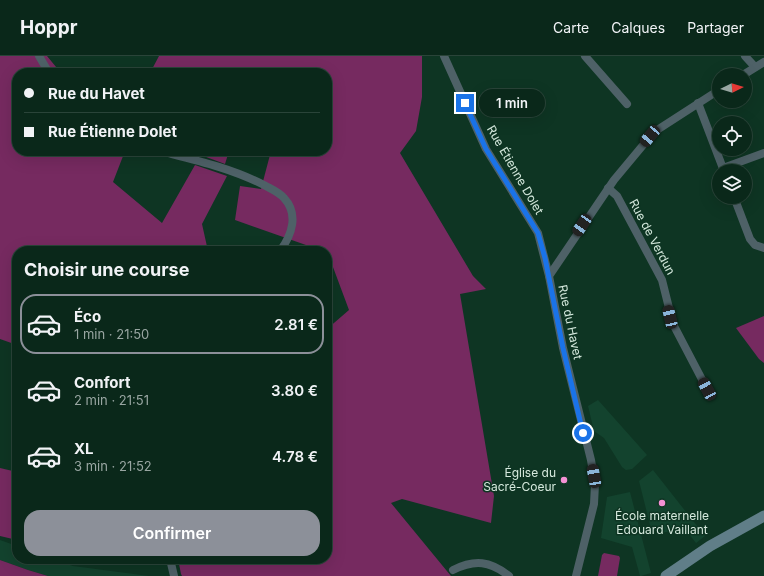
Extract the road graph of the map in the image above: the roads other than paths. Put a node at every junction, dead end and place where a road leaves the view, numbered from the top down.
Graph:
1 (39, 56) edge
2 (444, 56) edge
3 (585, 56) edge
4 (745, 56) edge
5 (764, 62) edge
6 (755, 67) junction
7 (46, 68) edge
8 (752, 69) edge
9 (712, 94) edge
10 (698, 103) junction
11 (627, 104) dead end
12 (764, 153) edge
13 (179, 156) edge
14 (722, 164) edge
15 (736, 164) edge
16 (608, 188) junction
17 (737, 204) edge
18 (283, 246) edge
19 (764, 248) edge
20 (549, 276) junction
21 (707, 389) dead end
22 (764, 516) edge
23 (171, 564) edge
24 (453, 570) dead end
25 (174, 576) edge
26 (509, 576) edge
27 (576, 576) edge
28 (666, 576) edge

1 - 7 street
2 - 20 street, Rue Étienne Dolet
3 - 11 street
4 - 6 street
5 - 6 street
6 - 8 street
9 - 10 street, Rue du Havet
10 - 14 street
10 - 16 street, Rue du Havet
12 - 15 street
13 - 18 street
16 - 20 street, Rue du Havet
16 - 21 street, Rue de Verdun
17 - 19 street
20 - 27 street, Rue du Havet
22 - 28 street
23 - 25 street
24 - 26 street

